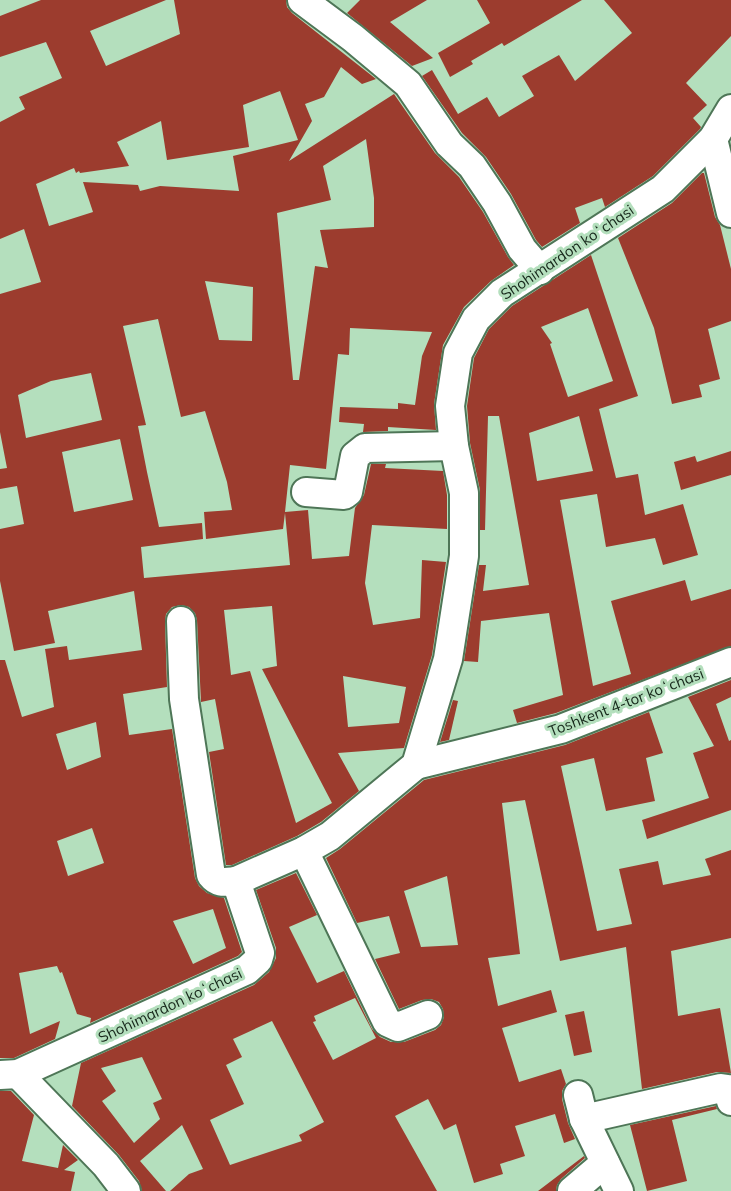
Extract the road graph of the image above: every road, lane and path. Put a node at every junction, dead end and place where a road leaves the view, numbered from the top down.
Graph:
1 (302, 0) edge
2 (731, 109) edge
3 (713, 140) junction
4 (731, 213) edge
5 (540, 270) junction
6 (454, 446) junction
7 (306, 492) dead end
8 (182, 621) dead end
9 (731, 662) edge
10 (416, 765) junction
11 (304, 851) junction
12 (236, 881) junction
13 (428, 1015) dead end
14 (9, 1075) edge
15 (731, 1101) edge
16 (605, 1163) junction
17 (126, 1191) edge
18 (572, 1191) edge
19 (619, 1191) edge

1 - 5 street
2 - 3 street, Shohimardon koʻchasi
3 - 4 street
3 - 5 street, Shohimardon koʻchasi
5 - 6 street, Shohimardon koʻchasi
6 - 7 street
6 - 10 street, Shohimardon koʻchasi
8 - 12 street
9 - 10 street, Toshkent 4-tor koʻchasi
10 - 11 street
11 - 12 street
11 - 13 street
12 - 14 street, Shohimardon koʻchasi
14 - 17 street
15 - 16 street
16 - 18 street
16 - 19 street

